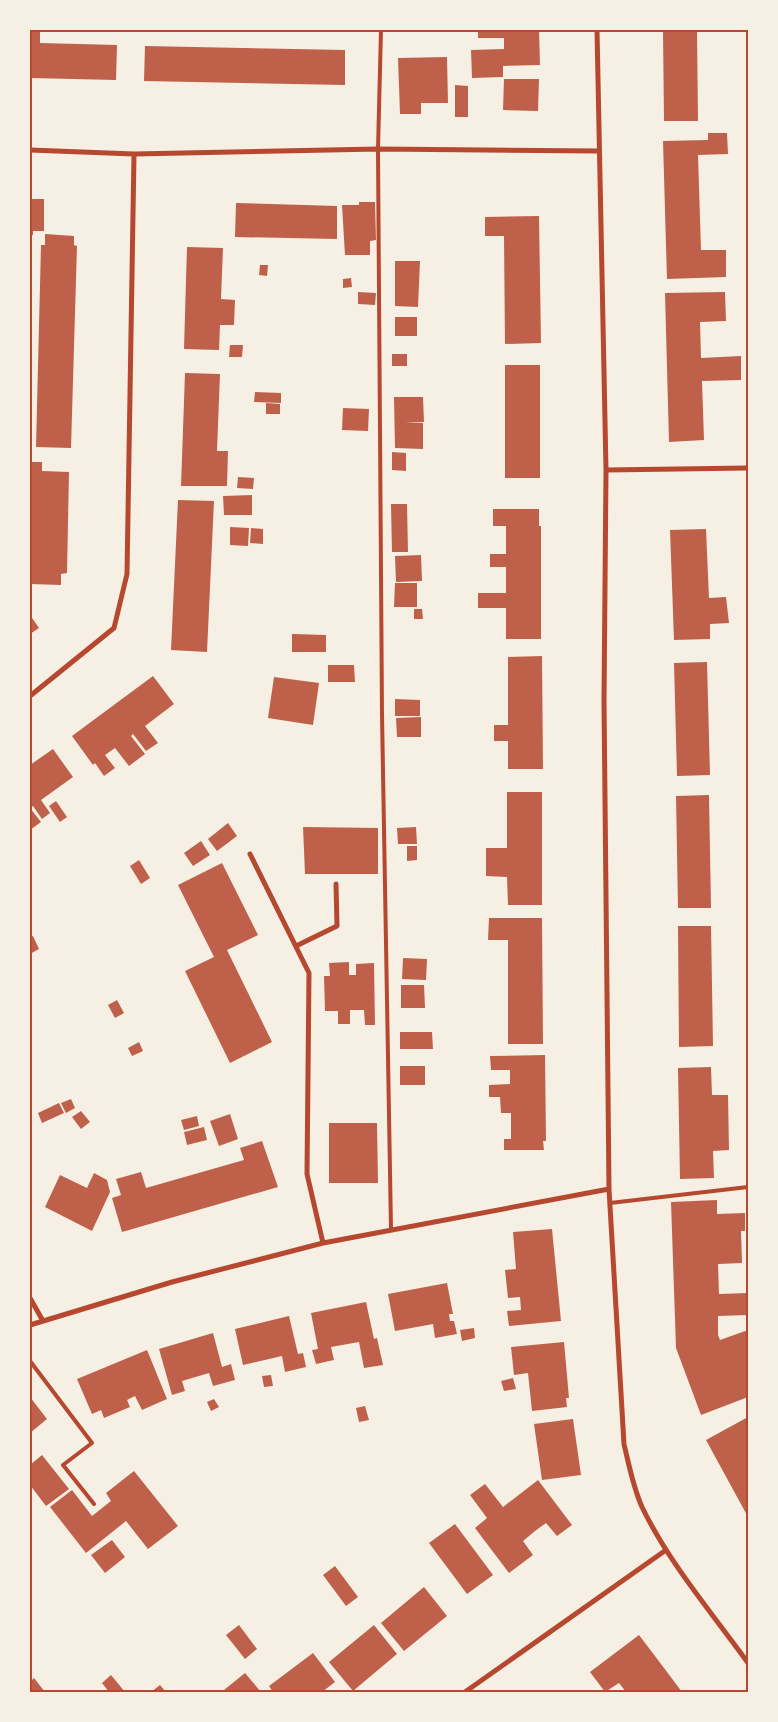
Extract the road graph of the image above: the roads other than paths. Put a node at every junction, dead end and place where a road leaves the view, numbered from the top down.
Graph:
1 (381, 30) edge
2 (597, 30) edge
3 (378, 149) junction
4 (30, 150) edge
5 (598, 151) junction
6 (134, 154) junction
7 (748, 468) edge
8 (606, 470) junction
9 (30, 696) edge
10 (250, 854) dead end
11 (336, 884) dead end
12 (296, 946) junction
13 (748, 1187) edge
14 (610, 1189) junction
15 (610, 1203) junction
16 (391, 1229) junction
17 (323, 1243) junction
18 (30, 1298) edge
19 (43, 1321) junction
20 (30, 1325) edge
21 (30, 1361) edge
22 (94, 1504) dead end
23 (666, 1550) junction
24 (748, 1662) edge
25 (465, 1692) edge

1 - 3 lane
2 - 5 street
3 - 5 street
3 - 6 street
3 - 16 lane
4 - 6 street
5 - 8 street
6 - 9 street
7 - 8 street
8 - 14 street
10 - 12 street
11 - 12 street
12 - 17 street
13 - 15 lane
14 - 15 street
14 - 16 street
15 - 23 street
16 - 17 street
17 - 19 street
18 - 19 street
19 - 20 street
21 - 22 lane
23 - 24 street
23 - 25 street

